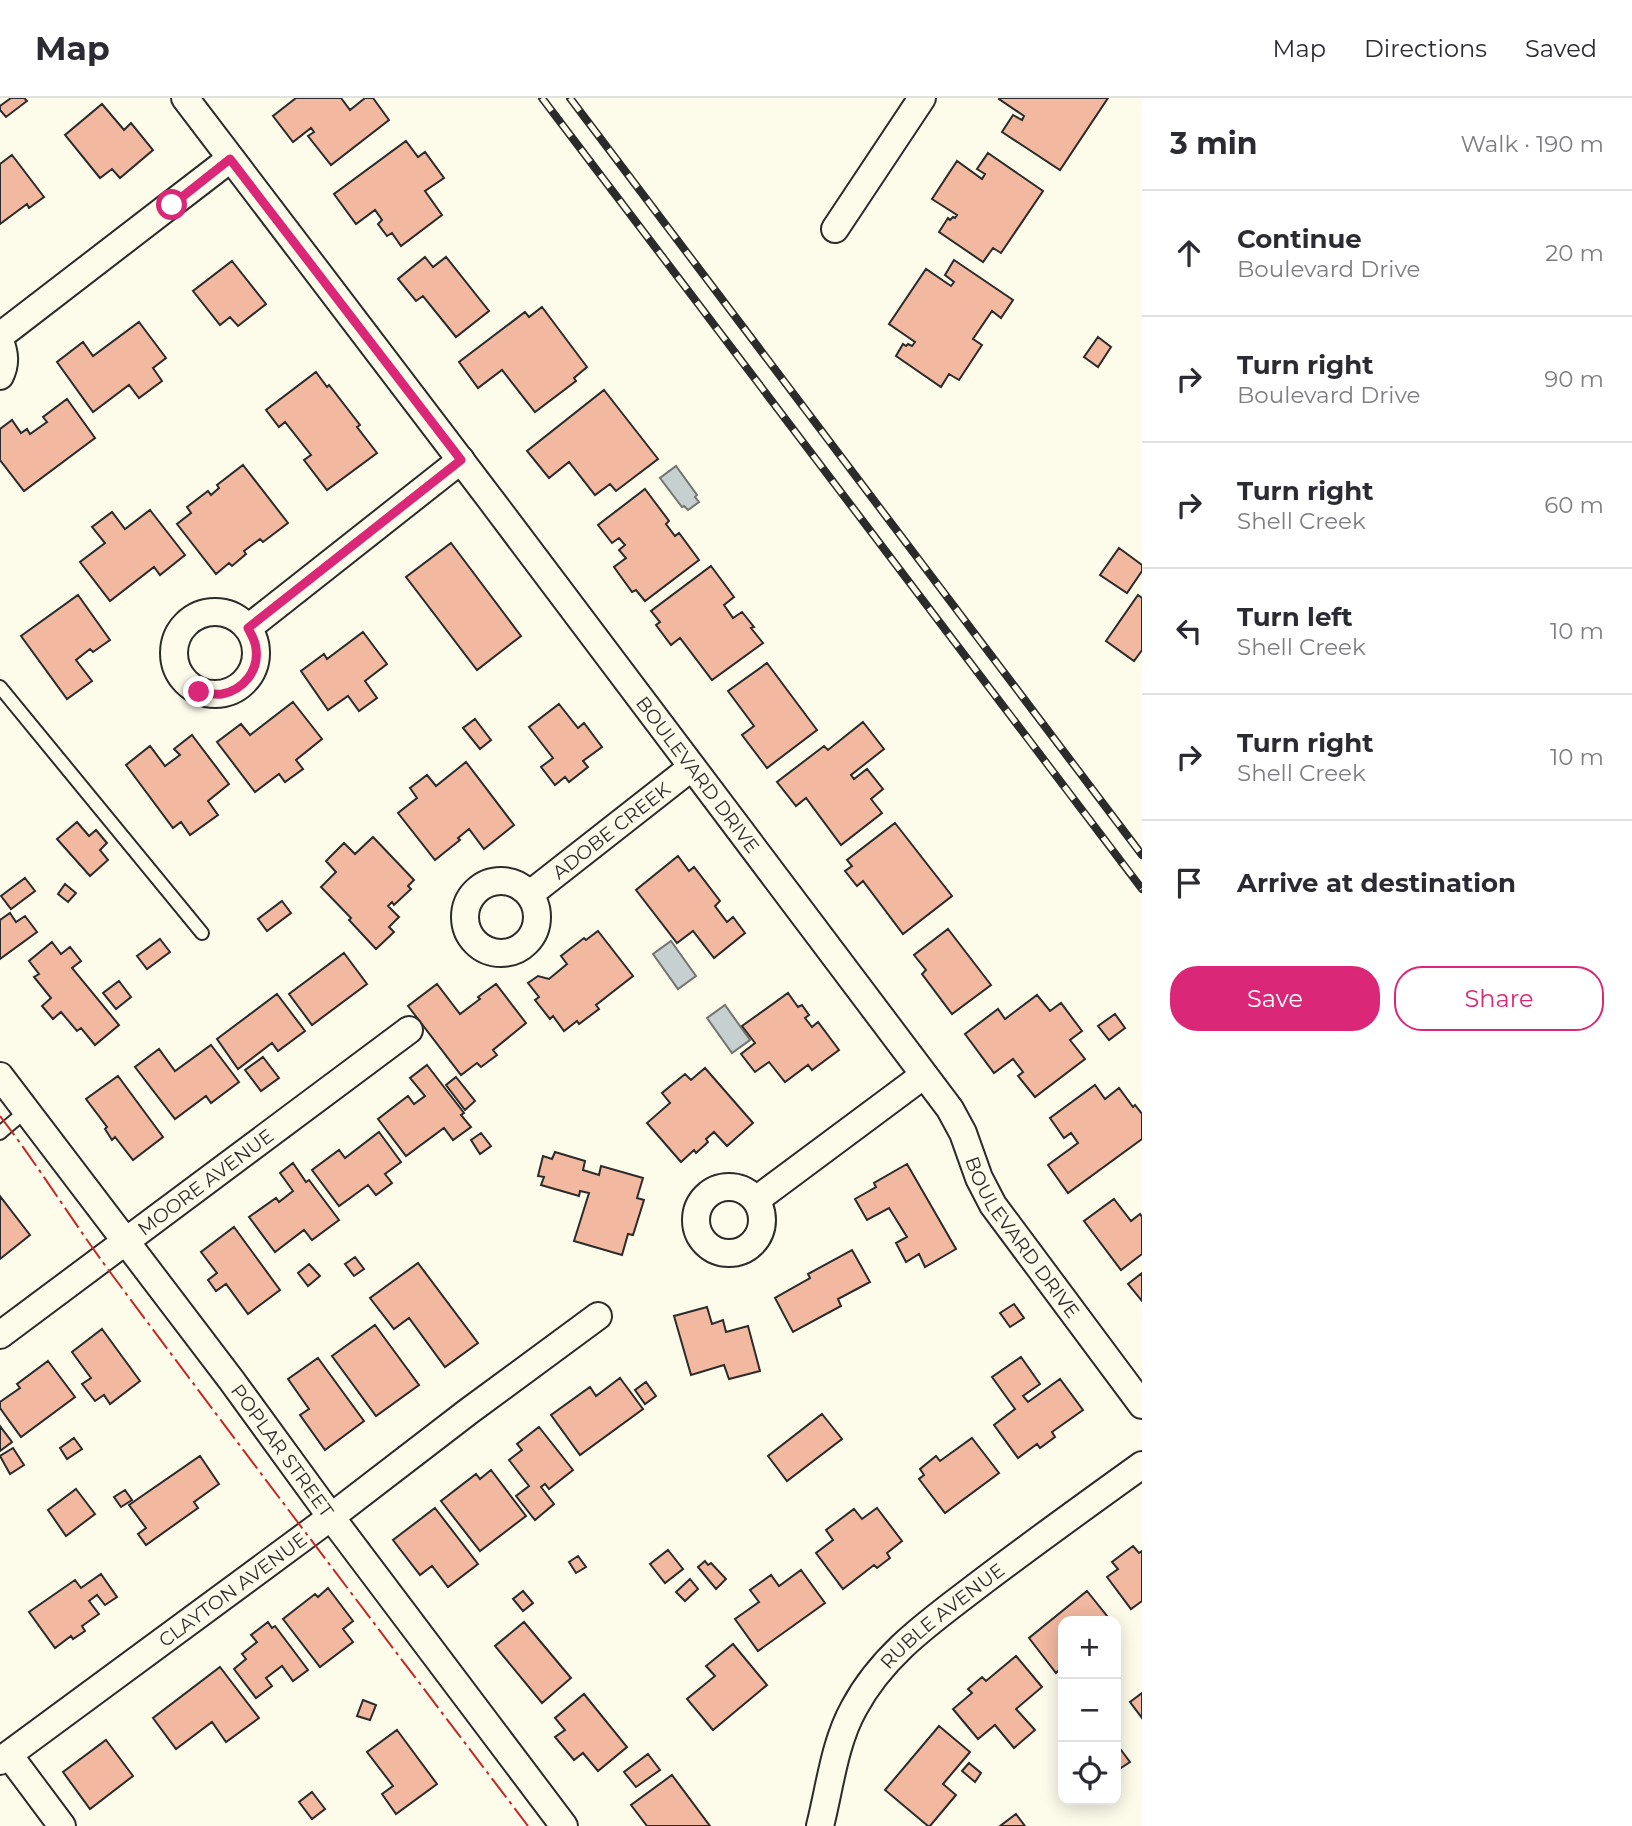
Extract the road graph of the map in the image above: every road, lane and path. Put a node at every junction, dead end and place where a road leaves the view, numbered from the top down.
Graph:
1 (185, 98) edge
2 (922, 98) edge
3 (230, 159) junction
4 (835, 229) dead end
5 (0, 339) edge
6 (0, 376) edge
7 (461, 460) junction
8 (248, 628) dead end
9 (0, 687) edge
10 (692, 766) junction
11 (530, 894) dead end
12 (202, 933) dead end
13 (409, 1030) dead end
14 (924, 1075) junction
15 (0, 1076) edge
16 (27, 1110) junction
17 (0, 1133) edge
18 (757, 1200) dead end
19 (125, 1242) junction
20 (598, 1316) dead end
21 (0, 1335) edge
22 (1142, 1405) edge
23 (1142, 1465) edge
24 (331, 1517) junction
25 (4, 1758) edge
26 (62, 1826) edge
27 (564, 1826) edge
28 (820, 1826) edge

1 - 3 street, BOULEVARD DRIVE
2 - 4 street
3 - 5 street
3 - 7 street, BOULEVARD DRIVE
5 - 6 street
7 - 8 street
7 - 10 street, BOULEVARD DRIVE
9 - 12 lane
10 - 11 street, ADOBE CREEK
10 - 14 street, BOULEVARD DRIVE
13 - 19 street, MOORE AVENUE
14 - 18 street
14 - 22 street, BOULEVARD DRIVE
15 - 16 street, POPLAR STREET
16 - 17 lane
16 - 19 street, POPLAR STREET
19 - 21 street, MOORE AVENUE
19 - 24 street, POPLAR STREET
20 - 24 street, CLAYTON AVENUE
23 - 28 street, RUBLE AVENUE
24 - 25 street, CLAYTON AVENUE
24 - 27 street, POPLAR STREET
25 - 26 street

